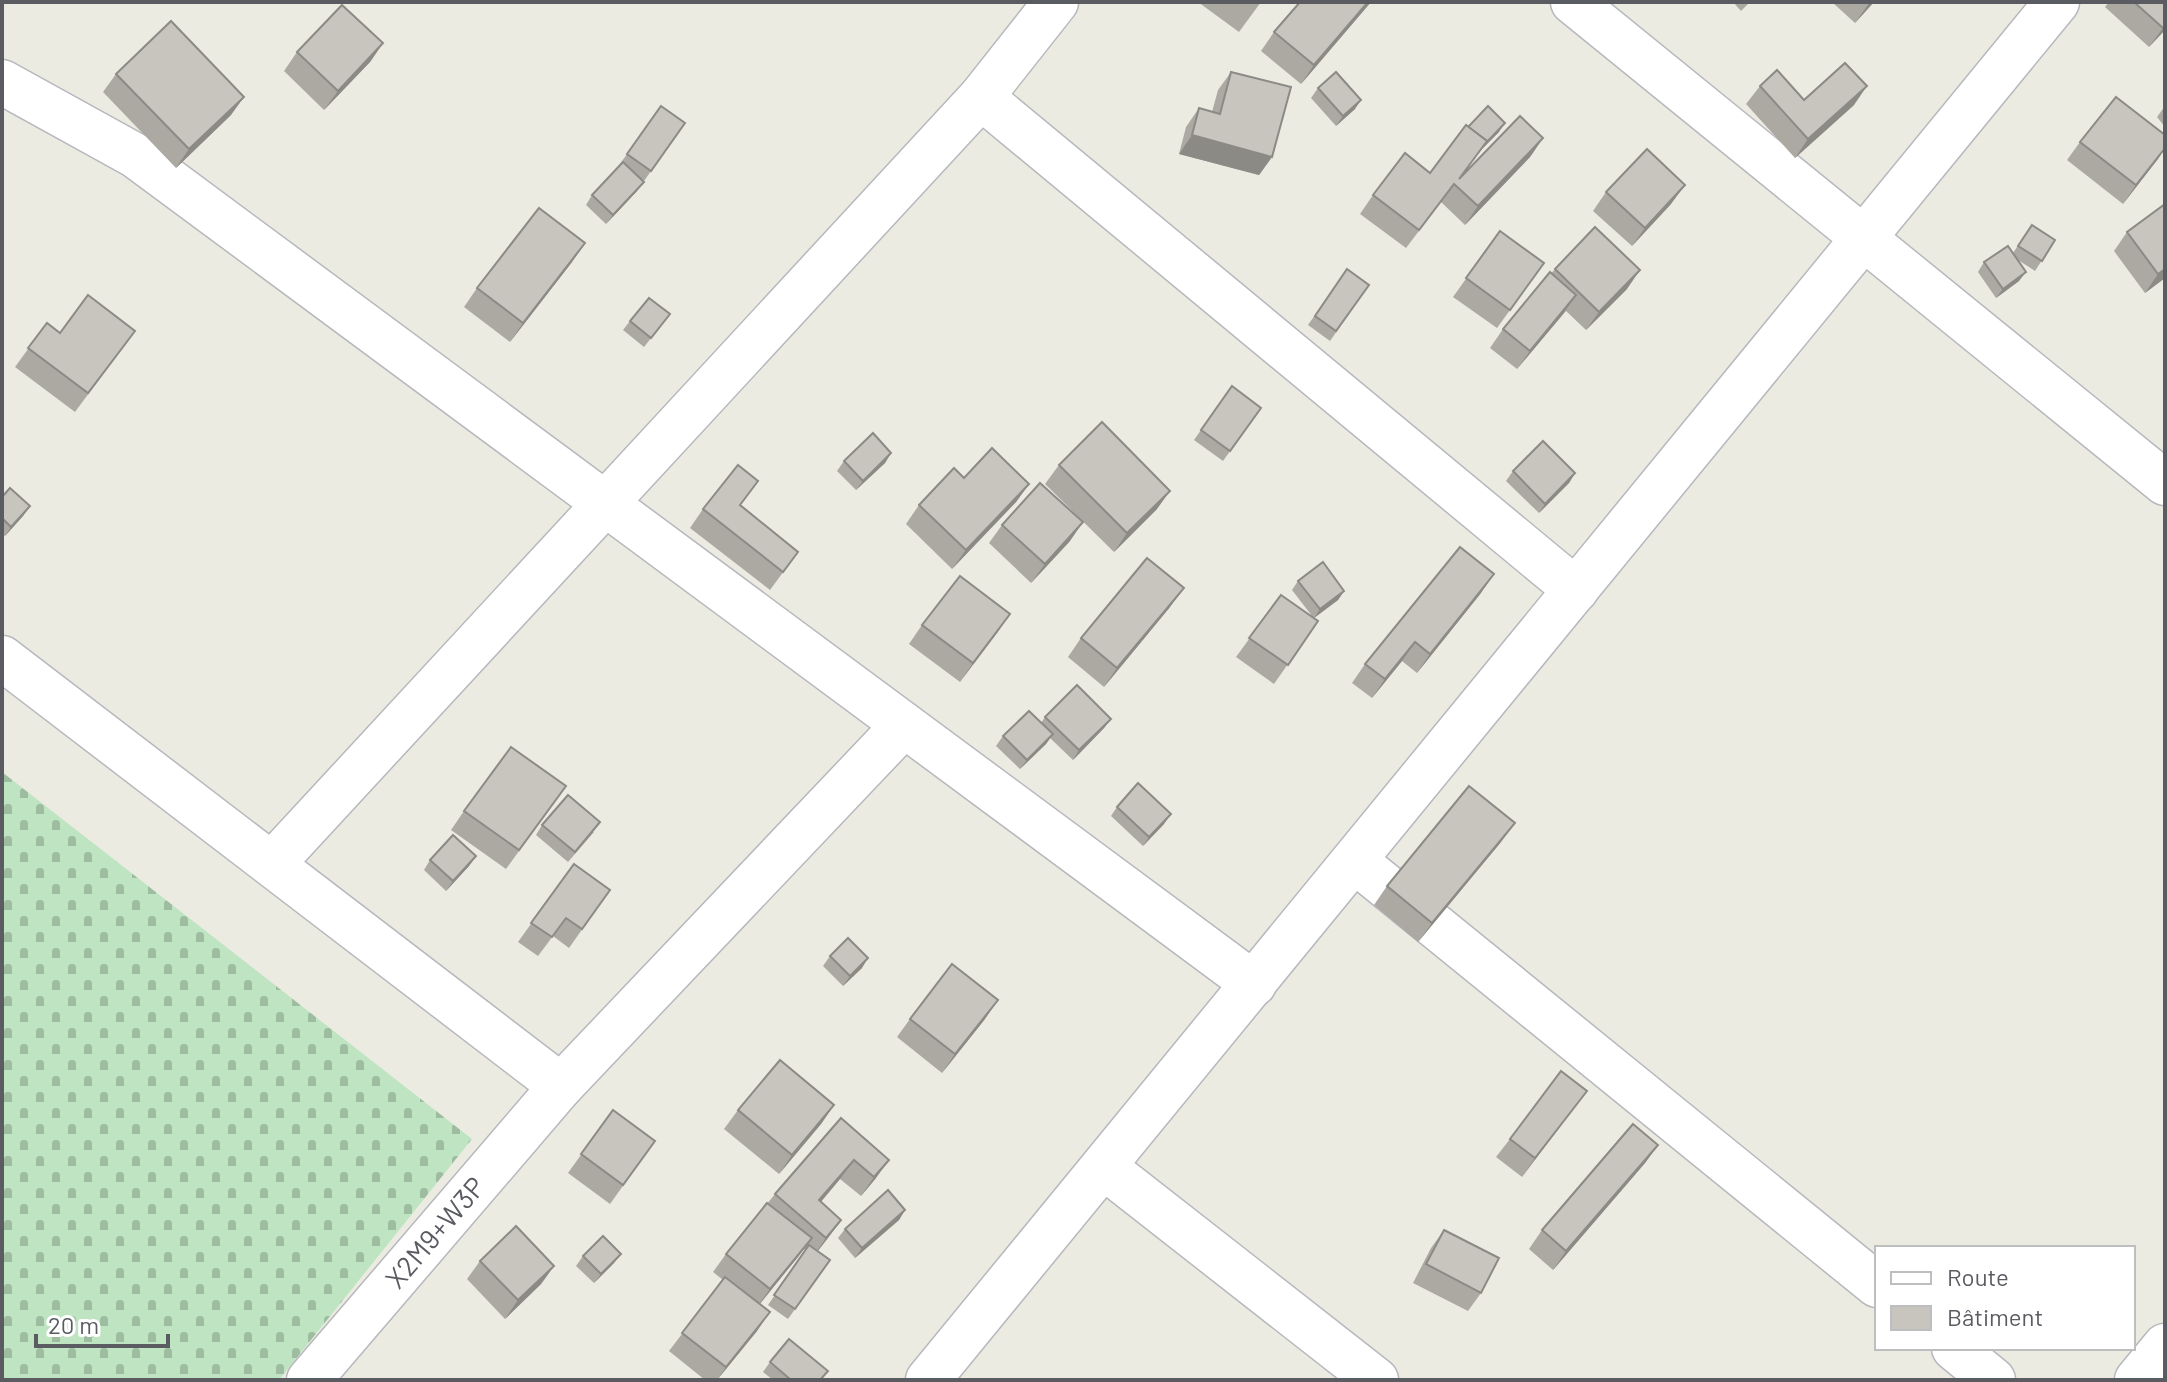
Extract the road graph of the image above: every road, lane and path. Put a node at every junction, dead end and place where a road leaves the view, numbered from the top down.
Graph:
1 (1056, 2) edge
2 (1573, 2) edge
3 (2057, 2) edge
4 (2, 82) edge
5 (981, 97) junction
6 (1864, 238) junction
7 (2165, 483) edge
8 (605, 504) junction
9 (1576, 590) junction
10 (2, 658) edge
11 (904, 725) junction
12 (1355, 861) junction
13 (272, 864) junction
14 (1254, 984) junction
15 (561, 1086) junction
16 (1104, 1167) junction
17 (1875, 1283) edge
18 (2165, 1346) edge
19 (1956, 1350) edge
20 (309, 1380) edge
21 (928, 1380) edge
22 (1376, 1380) edge
23 (1993, 1380) edge
24 (2137, 1380) edge

1 - 5 street
2 - 6 street
3 - 6 street
4 - 8 street
5 - 8 street
5 - 9 street
6 - 7 street
6 - 9 street
8 - 11 street
8 - 13 street
9 - 12 street
10 - 13 street
11 - 14 street
11 - 15 street, X2M9+W3P
12 - 14 street
12 - 17 street
13 - 15 street
14 - 16 street
15 - 20 street, X2M9+W3P
16 - 21 street
16 - 22 street
18 - 24 street
19 - 23 street

